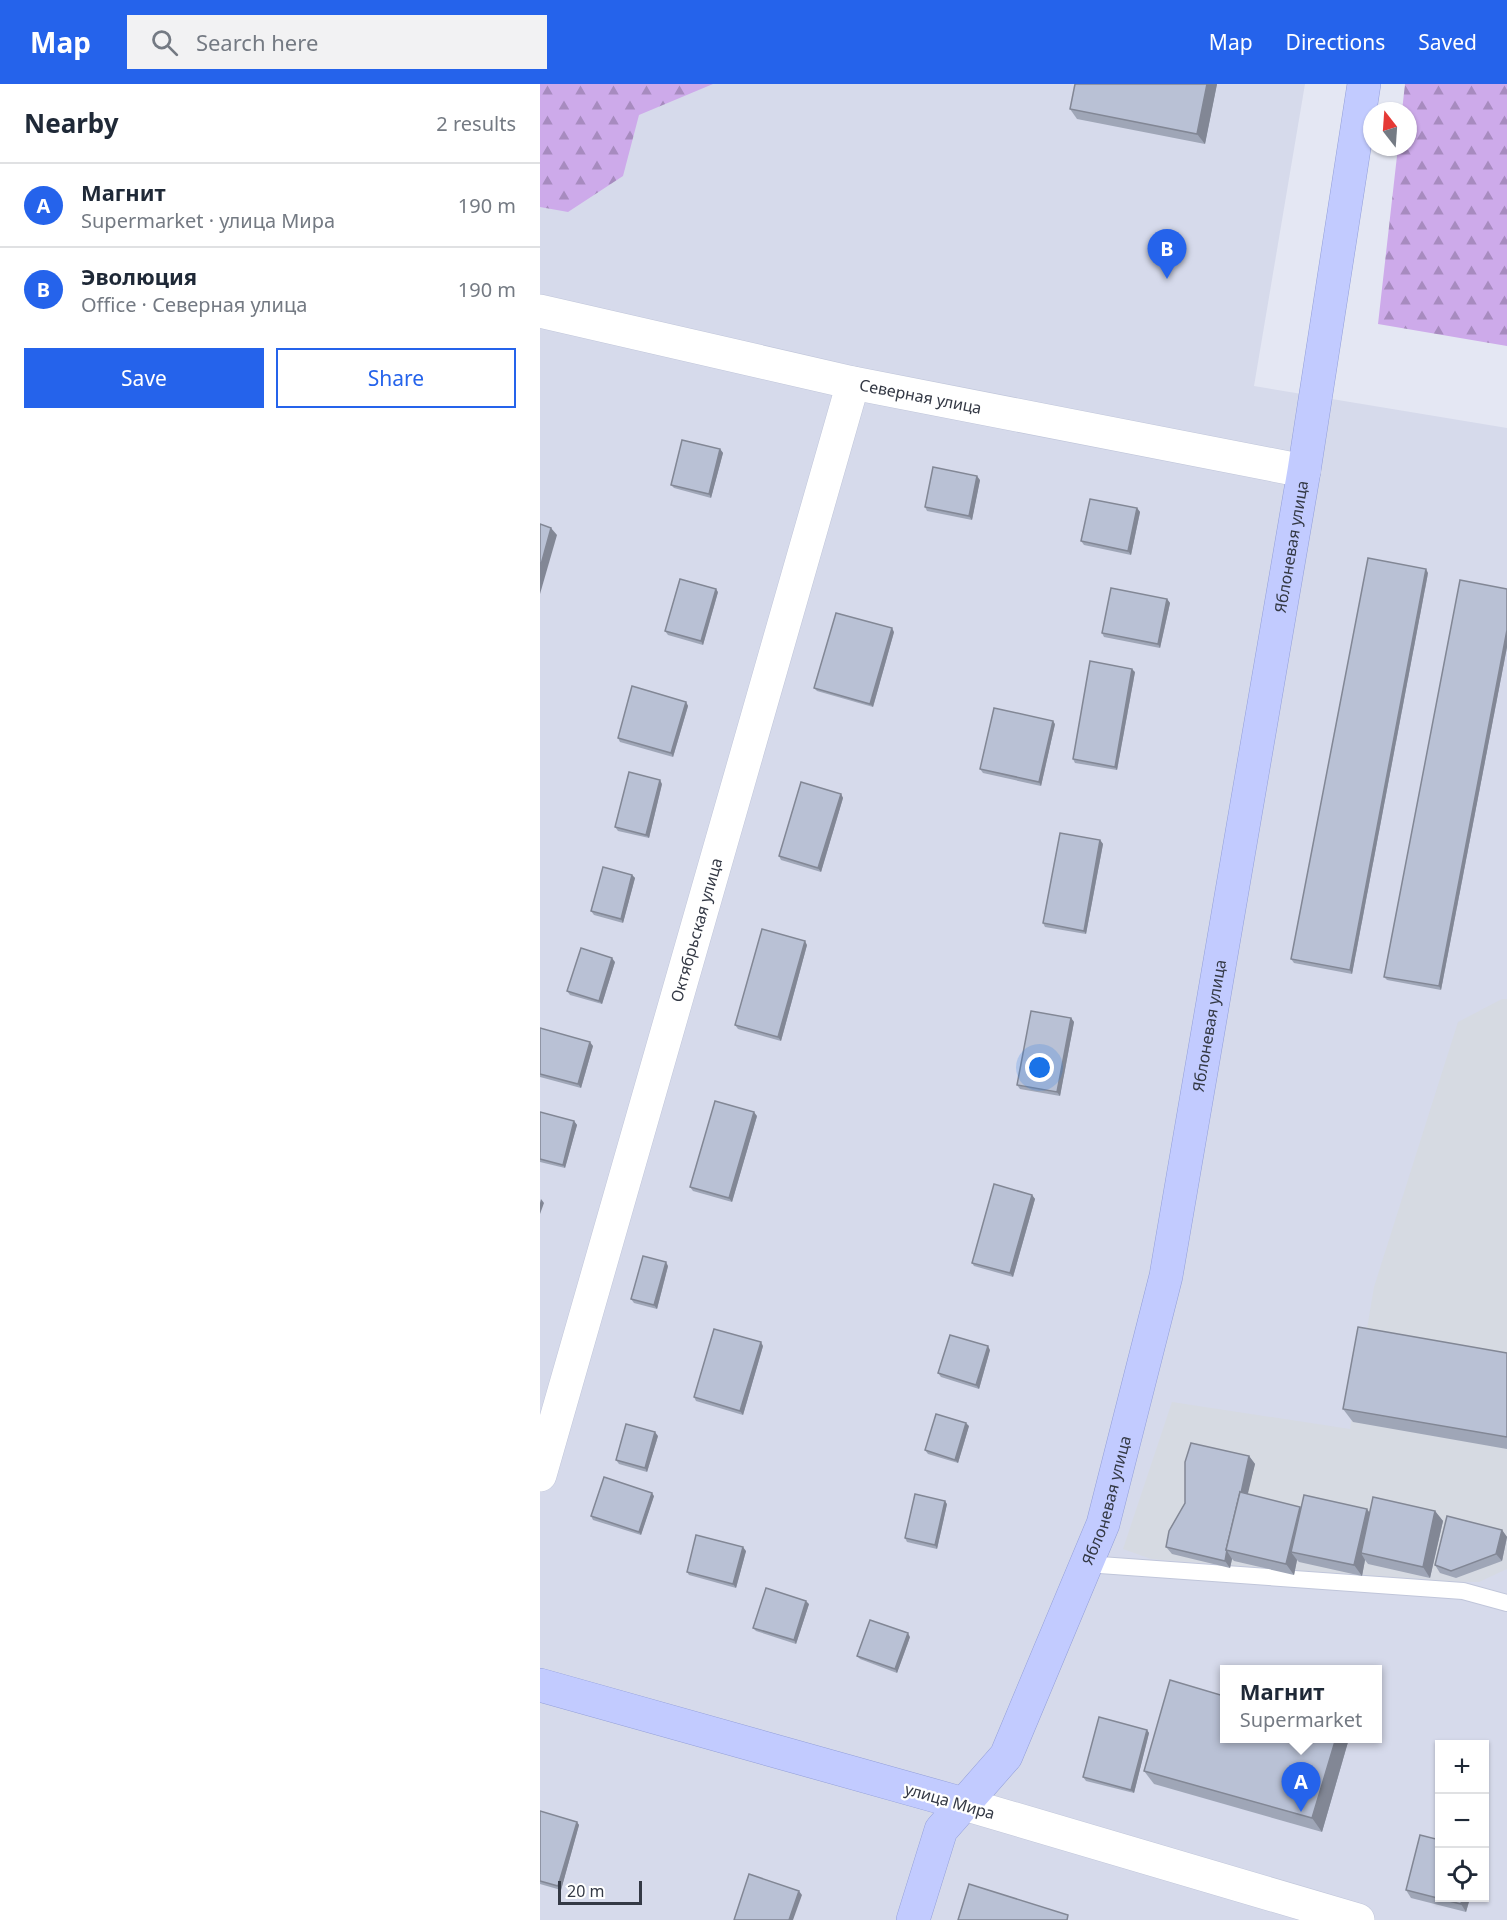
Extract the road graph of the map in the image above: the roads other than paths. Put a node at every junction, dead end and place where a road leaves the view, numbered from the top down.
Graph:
1 (1364, 84) edge
2 (540, 311) edge
3 (574, 319) junction
4 (540, 339) edge
5 (853, 383) junction
6 (1304, 471) junction
7 (540, 1475) edge
8 (1086, 1564) junction
9 (1507, 1603) edge
10 (540, 1685) edge
11 (964, 1804) junction
12 (912, 1920) edge
13 (1358, 1920) edge

1 - 6 street, Яблоневая улица
2 - 3 street, Северная улица
3 - 4 street
3 - 5 street, Северная улица
5 - 6 street, Северная улица
5 - 7 street, Октябрьская улица
6 - 8 street, Яблоневая улица
8 - 9 lane
8 - 11 street, Яблоневая улица
10 - 11 street, улица Мира
11 - 12 street, Яблоневая улица
11 - 13 street, улица Мира

